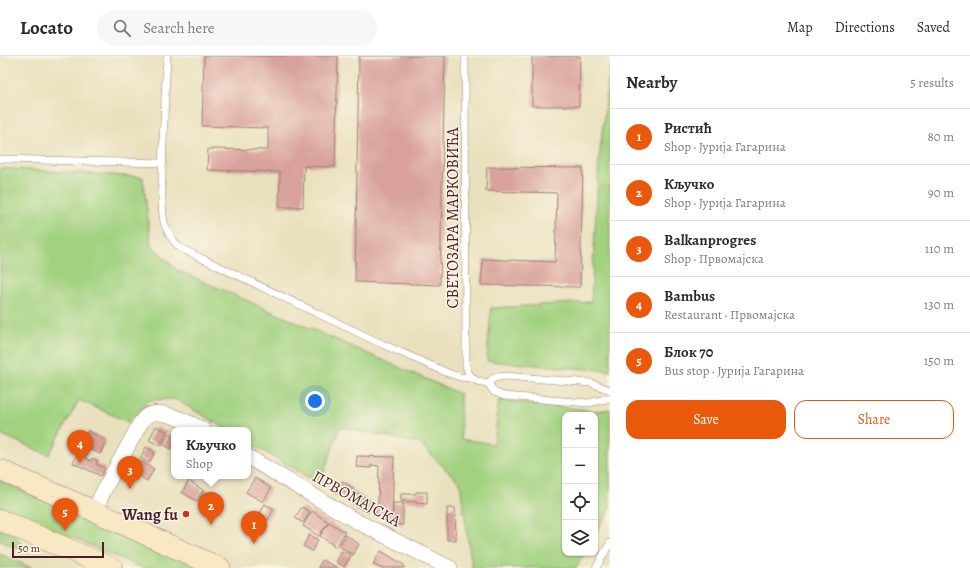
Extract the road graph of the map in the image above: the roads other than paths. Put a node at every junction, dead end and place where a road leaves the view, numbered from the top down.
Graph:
1 (167, 56) edge
2 (465, 56) edge
3 (0, 159) edge
4 (162, 163) junction
5 (472, 378) junction
6 (488, 383) junction
7 (610, 390) edge
8 (610, 398) edge
9 (197, 427) edge
10 (251, 459) edge
11 (0, 470) edge
12 (94, 511) junction
13 (0, 520) edge
14 (610, 543) edge
15 (112, 568) edge
16 (220, 568) edge
17 (450, 568) edge
18 (596, 568) edge

1 - 4 lane
2 - 5 lane, СВЕТОЗАРА МАРКОВИЋА
3 - 4 lane
4 - 5 lane
5 - 6 lane
6 - 7 lane
6 - 8 lane
9 - 12 street
10 - 17 street, ПРВОМАЈСКА
11 - 12 main road
12 - 16 main road
13 - 15 main road
14 - 18 lane

